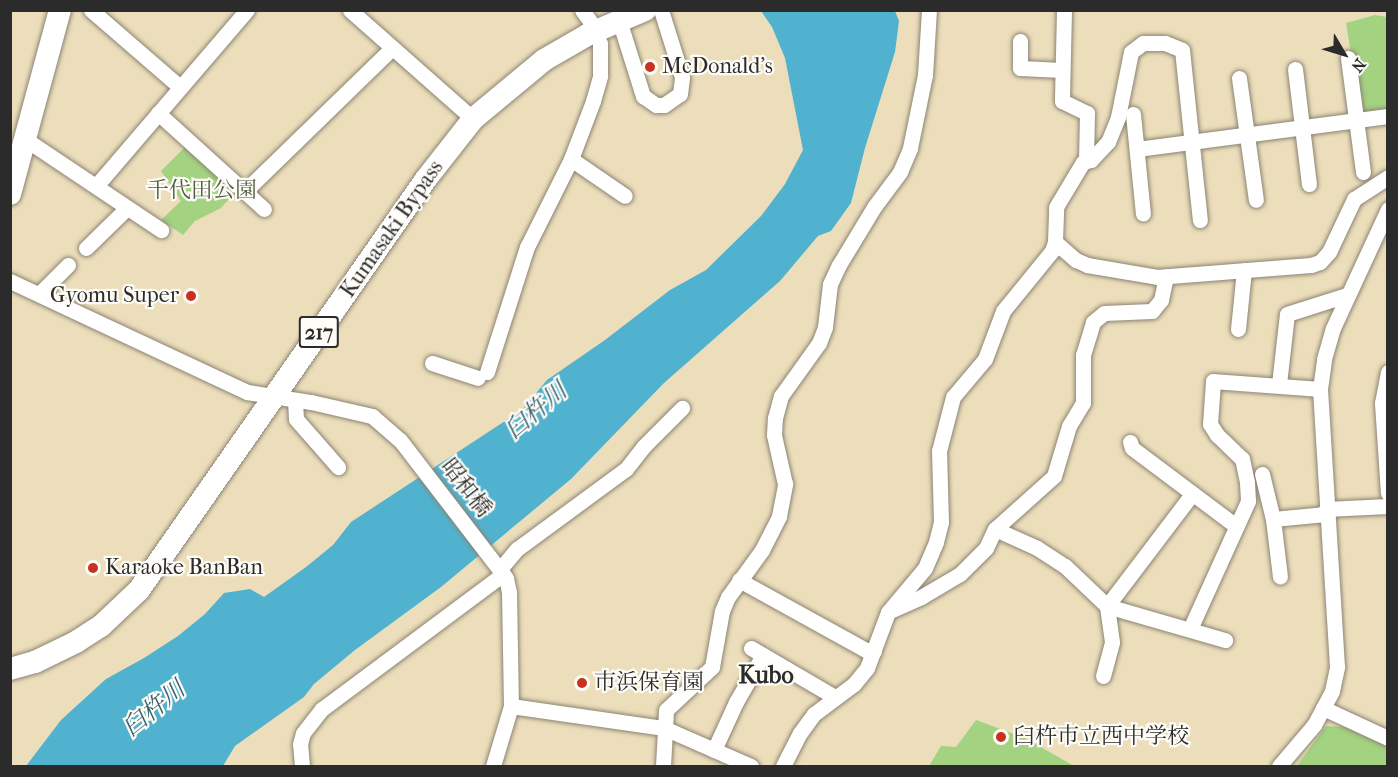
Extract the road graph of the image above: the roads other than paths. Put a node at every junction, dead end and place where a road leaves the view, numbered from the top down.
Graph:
1 (51, 10) edge
2 (60, 10) edge
3 (91, 10) edge
4 (247, 10) edge
5 (350, 10) edge
6 (645, 10) edge
7 (661, 10) edge
8 (929, 10) edge
9 (1064, 10) edge
10 (619, 20) junction
11 (1020, 41) dead end
12 (600, 43) dead end
13 (392, 48) junction
14 (1348, 58) dead end
15 (1295, 69) dead end
16 (1062, 70) junction
17 (1239, 78) dead end
18 (40, 80) junction
19 (180, 87) junction
20 (158, 112) junction
21 (1132, 114) dead end
22 (1388, 116) edge
23 (473, 119) junction
24 (1356, 120) junction
25 (1302, 128) junction
26 (1247, 135) junction
27 (25, 139) junction
28 (1193, 142) junction
29 (1137, 149) junction
30 (571, 159) junction
31 (1086, 161) junction
32 (1363, 172) dead end
33 (1388, 177) edge
34 (1309, 184) dead end
35 (96, 186) junction
36 (245, 192) junction
37 (10, 194) edge
38 (625, 196) dead end
39 (1256, 200) dead end
40 (127, 208) junction
41 (264, 209) dead end
42 (1387, 211) edge
43 (1143, 214) dead end
44 (1200, 220) dead end
45 (161, 230) dead end
46 (1055, 242) junction
47 (86, 248) dead end
48 (68, 265) dead end
49 (1244, 270) junction
50 (1166, 277) junction
51 (10, 281) edge
52 (39, 294) junction
53 (1347, 295) junction
54 (1239, 329) dead end
55 (432, 363) dead end
56 (1388, 372) edge
57 (1279, 384) junction
58 (1320, 388) junction
59 (285, 398) junction
60 (682, 408) dead end
61 (1130, 442) dead end
62 (338, 467) dead end
63 (1262, 474) dead end
64 (1388, 493) edge
65 (1192, 494) junction
66 (1388, 506) edge
67 (1326, 512) junction
68 (1273, 519) junction
69 (1236, 526) junction
70 (995, 529) junction
71 (499, 569) junction
72 (1280, 577) dead end
73 (739, 580) junction
74 (1107, 606) junction
75 (888, 612) junction
76 (1190, 629) junction
77 (1225, 640) dead end
78 (874, 651) junction
79 (10, 669) edge
80 (1102, 676) dead end
81 (835, 697) junction
82 (511, 706) junction
83 (1323, 708) junction
84 (664, 728) junction
85 (1388, 738) edge
86 (714, 750) junction
87 (302, 766) edge
88 (493, 766) edge
89 (663, 766) edge
90 (751, 766) edge
91 (783, 766) edge
92 (1279, 766) edge

1 - 18 highway
2 - 18 highway
3 - 19 street
4 - 19 street
5 - 13 street
6 - 10 highway, Kumasaki Bypass / 217
7 - 10 street
8 - 73 street
9 - 16 street
10 - 23 highway, Kumasaki Bypass / 217
11 - 16 street
12 - 30 street
13 - 23 street
13 - 36 street
14 - 24 street
15 - 25 street
16 - 31 street
17 - 26 street
18 - 27 highway
19 - 20 street
20 - 35 street
20 - 36 street
21 - 29 street
22 - 24 street
23 - 59 highway, Kumasaki Bypass / 217
24 - 25 street
24 - 32 street
25 - 26 street
25 - 34 street
26 - 28 street
26 - 39 street
27 - 35 street
27 - 37 highway
28 - 29 street
28 - 31 street
28 - 44 street
29 - 43 street
30 - 38 street
30 - 55 street
31 - 46 street
33 - 49 street
35 - 40 street
36 - 41 street
40 - 45 street
40 - 47 street
42 - 53 street
46 - 50 street
46 - 75 street
48 - 52 street
49 - 50 street
49 - 54 street
50 - 70 street
51 - 52 street, 昭和橋
52 - 59 street, 昭和橋
53 - 57 street
53 - 58 street
56 - 64 street
57 - 58 street
57 - 69 street
58 - 67 street
59 - 62 street
59 - 71 street, 昭和橋
59 - 79 highway, Kumasaki Bypass / 217
60 - 71 street
61 - 65 street
63 - 68 street
65 - 69 street
65 - 74 street
66 - 67 street
67 - 68 street
67 - 83 street
68 - 72 street
69 - 76 street
70 - 74 street
70 - 75 street
71 - 82 street
71 - 87 street
73 - 78 street
73 - 84 street
74 - 76 street
74 - 80 street
75 - 78 street
76 - 77 street
78 - 81 street
81 - 86 street
81 - 91 street
82 - 84 street
82 - 88 street
83 - 85 street
83 - 92 street
84 - 86 street
84 - 89 street
86 - 90 street

